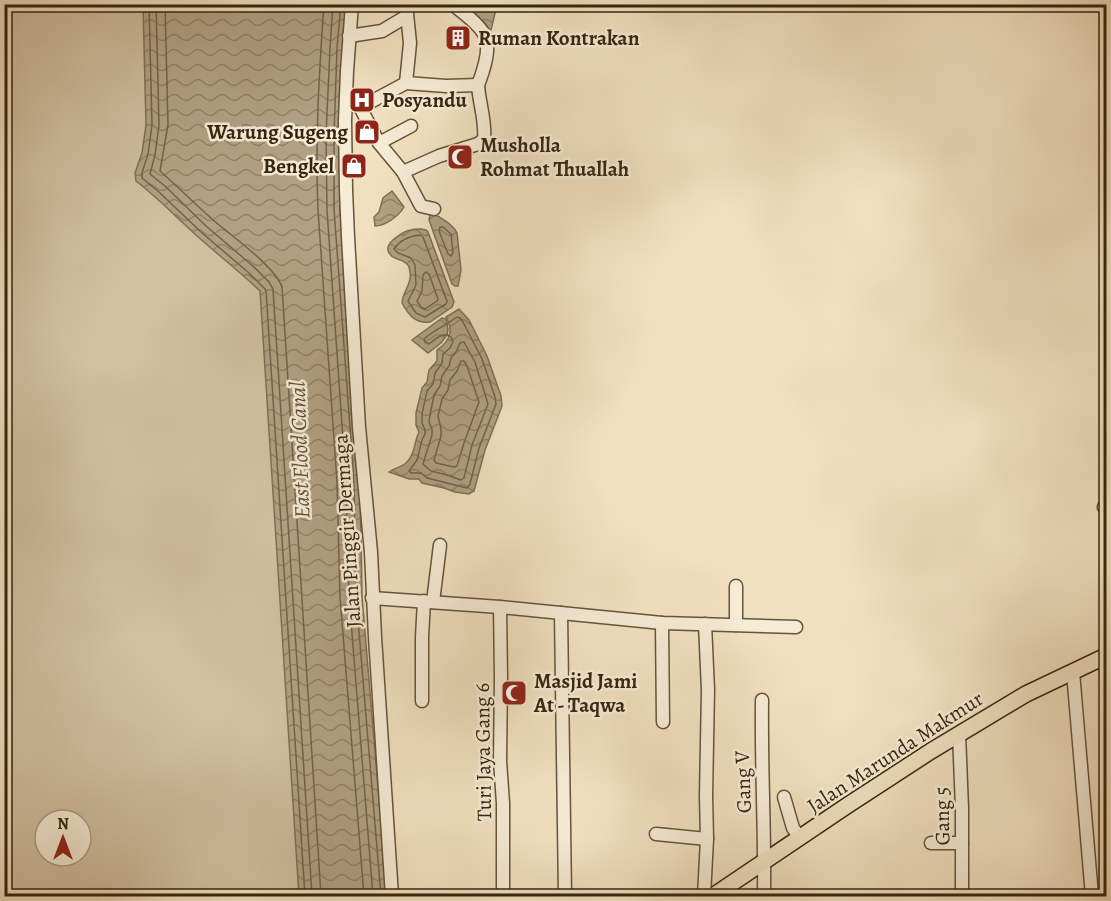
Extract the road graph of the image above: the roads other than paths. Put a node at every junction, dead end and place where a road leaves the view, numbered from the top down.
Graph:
1 (352, 4) edge
2 (452, 4) edge
3 (406, 10) edge
4 (349, 36) junction
5 (406, 83) junction
6 (478, 86) junction
7 (365, 119) junction
8 (345, 121) junction
9 (411, 126) dead end
10 (379, 143) junction
11 (404, 172) junction
12 (434, 209) dead end
13 (1107, 503) edge
14 (1107, 509) edge
15 (440, 545) dead end
16 (736, 586) dead end
17 (372, 598) junction
18 (429, 601) junction
19 (500, 607) junction
20 (561, 613) junction
21 (662, 623) junction
22 (705, 624) junction
23 (736, 625) junction
24 (796, 627) dead end
25 (1107, 656) edge
26 (1073, 672) junction
27 (762, 700) dead end
28 (422, 701) dead end
29 (663, 722) dead end
30 (959, 734) junction
31 (784, 797) dead end
32 (656, 834) dead end
33 (800, 838) junction
34 (707, 839) junction
35 (931, 843) dead end
36 (962, 843) junction
37 (764, 862) junction
38 (392, 897) edge
39 (503, 897) edge
40 (565, 897) edge
41 (704, 897) edge
42 (713, 897) edge
43 (764, 897) edge
44 (962, 897) edge
45 (1092, 897) edge

1 - 4 street, Jalan Pinggir Dermaga
2 - 6 street
3 - 4 street
3 - 5 street
4 - 8 street, Jalan Pinggir Dermaga
5 - 6 street
5 - 7 street
6 - 11 street
7 - 8 street
7 - 10 street
8 - 17 street, Jalan Pinggir Dermaga
9 - 10 street
10 - 11 street
11 - 12 street
13 - 14 street
15 - 18 street
16 - 23 street
17 - 18 street
17 - 38 street, Jalan Pinggir Dermaga
18 - 19 street
18 - 28 street
19 - 20 street
19 - 39 street, Turi Jaya Gang 6
20 - 21 street
20 - 40 street
21 - 22 street
21 - 29 street
22 - 23 street
22 - 34 street
23 - 24 street
25 - 26 main road, Jalan Marunda Makmur
26 - 30 main road, Jalan Marunda Makmur
26 - 45 street
27 - 37 street, Gang V
30 - 33 main road, Jalan Marunda Makmur
30 - 36 street, Gang 5
31 - 33 street
32 - 34 street
33 - 37 main road, Jalan Marunda Makmur
34 - 41 street
35 - 36 street
36 - 44 street, Gang 5
37 - 42 main road, Jalan Marunda Makmur
37 - 43 street, Gang V

